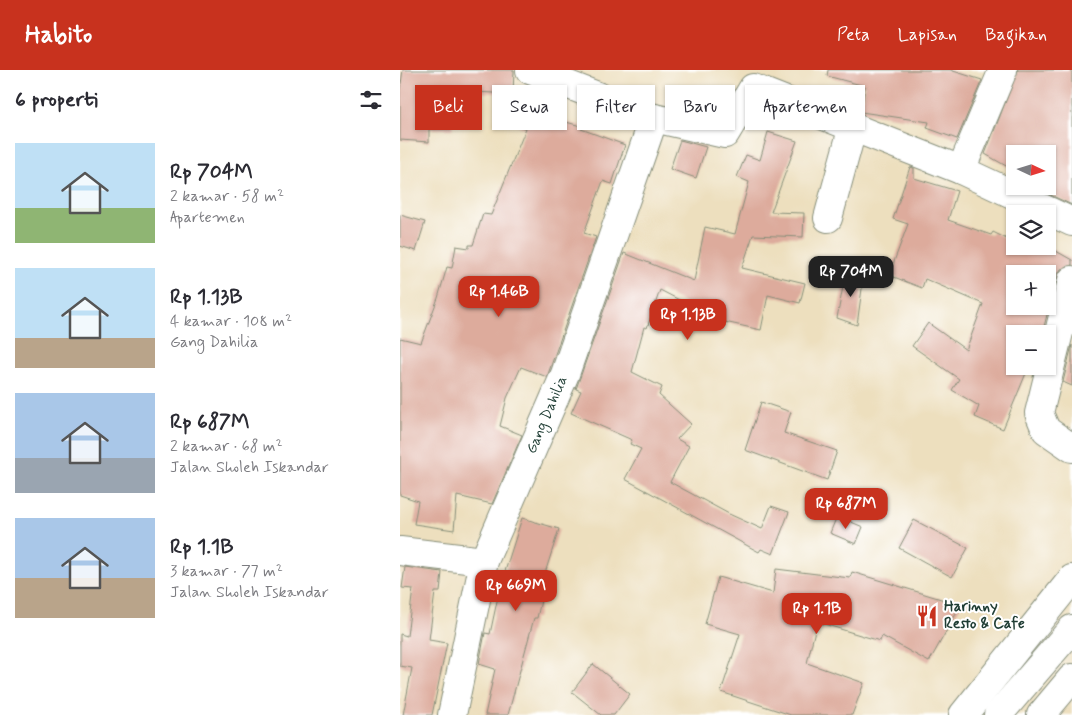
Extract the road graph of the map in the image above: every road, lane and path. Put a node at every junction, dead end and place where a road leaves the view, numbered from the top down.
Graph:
1 (530, 70) edge
2 (1003, 70) edge
3 (588, 81) edge
4 (745, 101) edge
5 (655, 118) edge
6 (650, 130) edge
7 (852, 130) edge
8 (863, 130) edge
9 (961, 170) junction
10 (828, 218) dead end
11 (1072, 222) edge
12 (1072, 280) edge
13 (1072, 448) edge
14 (400, 551) edge
15 (484, 561) junction
16 (1072, 579) edge
17 (1072, 629) edge
18 (1072, 678) edge
19 (452, 715) edge
20 (963, 715) edge
21 (998, 715) edge
22 (1040, 715) edge

1 - 3 main road
2 - 9 main road
4 - 5 main road
6 - 15 main road, Gang Dahilia
7 - 10 main road
8 - 9 main road
9 - 11 main road
12 - 13 main road
14 - 15 main road
15 - 19 main road, Gang Dahilia
16 - 20 main road
17 - 21 main road
18 - 22 main road

